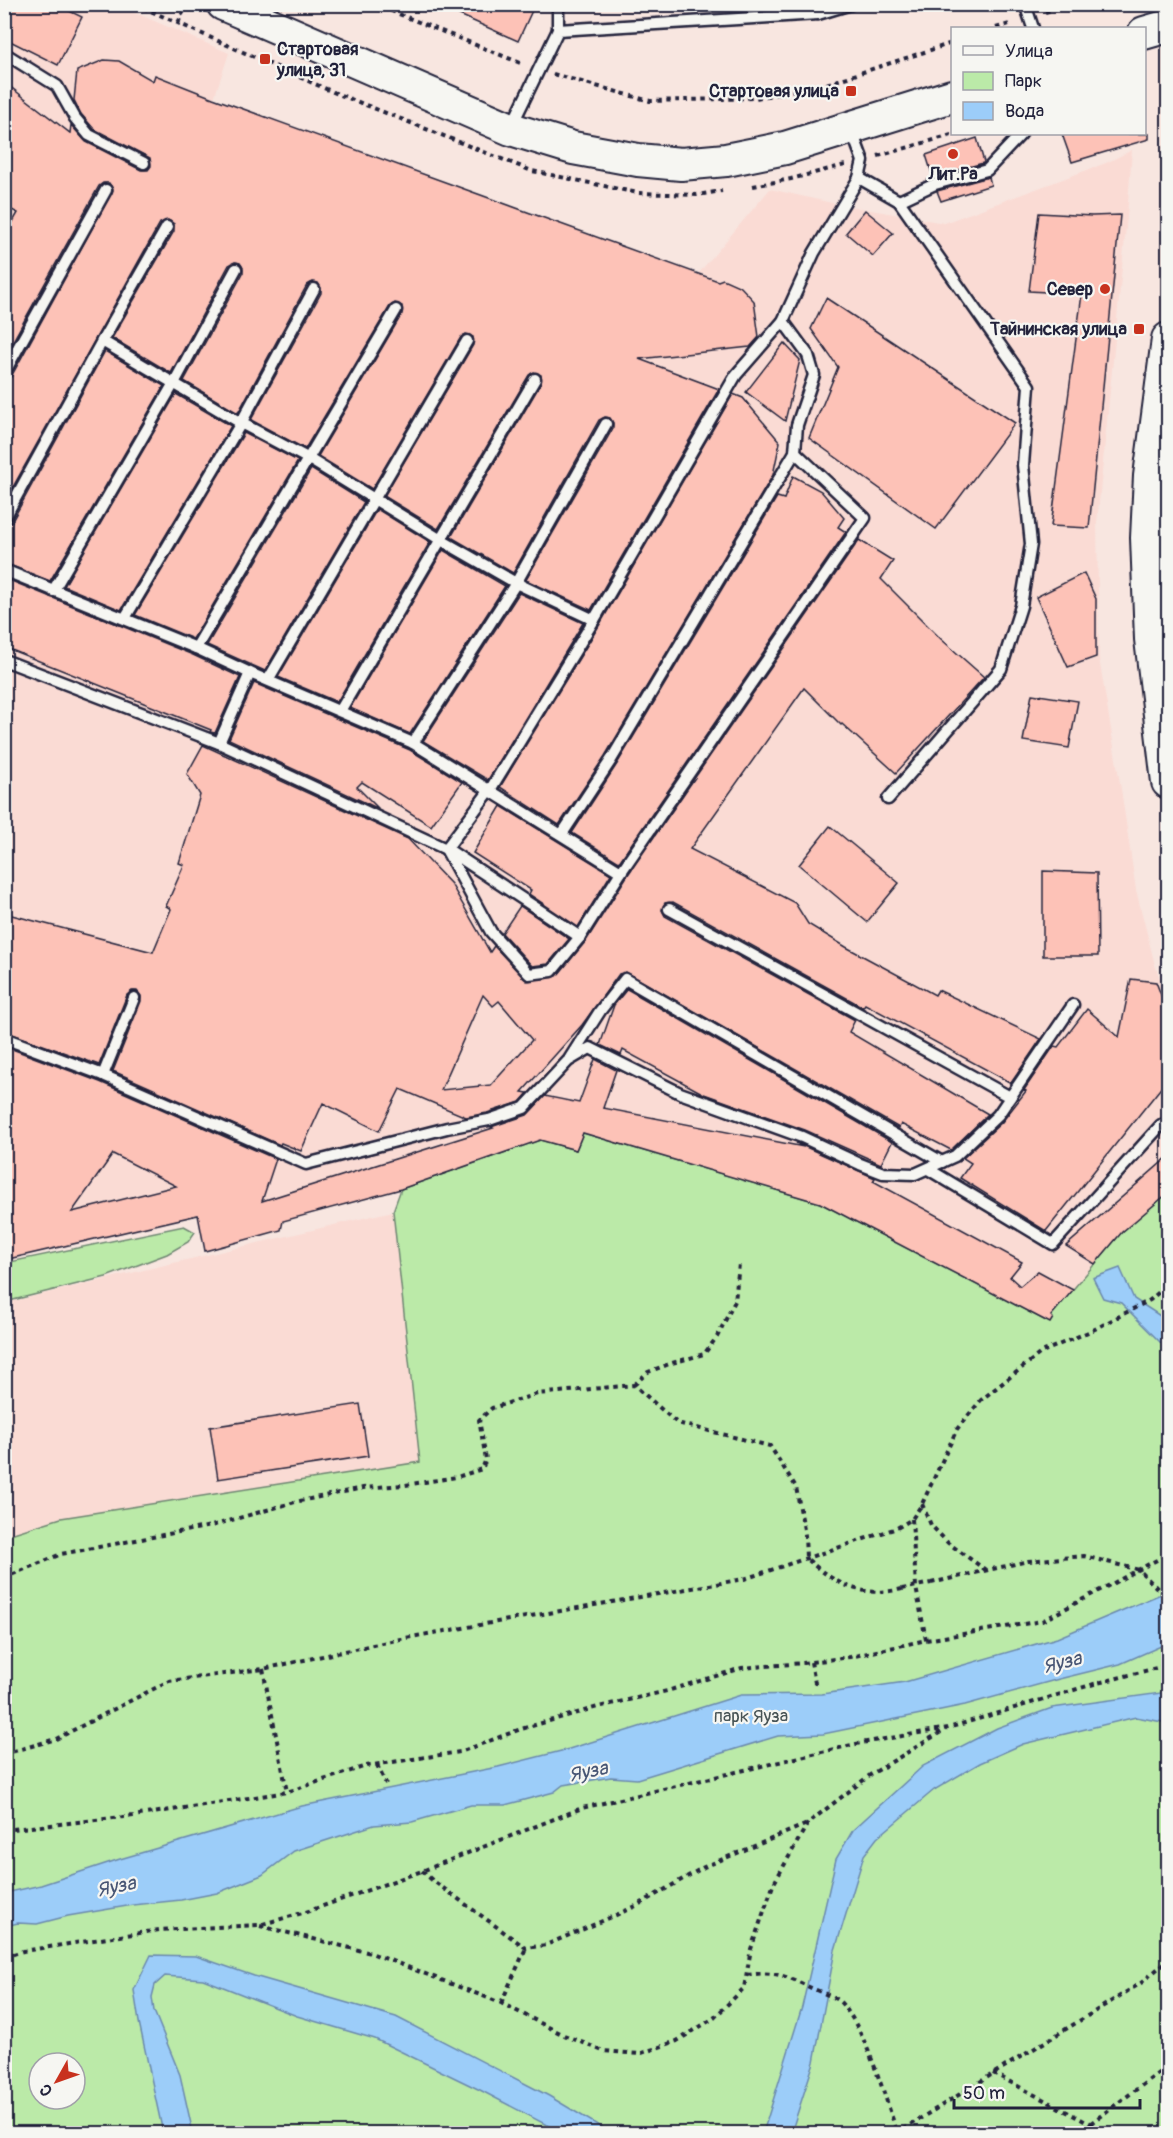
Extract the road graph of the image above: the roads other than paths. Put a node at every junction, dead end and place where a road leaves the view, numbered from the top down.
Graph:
1 (223, 4) edge
2 (558, 4) edge
3 (851, 4) edge
4 (1025, 4) edge
5 (818, 9) edge
6 (1168, 26) edge
7 (1033, 27) edge
8 (558, 30) junction
9 (1146, 32) edge
10 (4, 53) edge
11 (951, 96) edge
12 (511, 129) junction
13 (851, 129) junction
14 (1020, 135) edge
15 (144, 163) dead end
16 (860, 178) junction
17 (106, 189) dead end
18 (899, 201) junction
19 (167, 227) dead end
20 (237, 269) dead end
21 (314, 289) dead end
22 (396, 310) dead end
23 (783, 321) junction
24 (1168, 339) edge
25 (102, 341) junction
26 (467, 341) dead end
27 (4, 373) edge
28 (535, 379) dead end
29 (174, 383) junction
30 (241, 423) junction
31 (606, 424) dead end
32 (795, 453) junction
33 (309, 459) junction
34 (374, 500) junction
35 (4, 519) edge
36 (441, 540) junction
37 (4, 570) edge
38 (516, 583) junction
39 (53, 591) junction
40 (125, 618) junction
41 (594, 621) junction
42 (196, 648) junction
43 (4, 660) edge
44 (250, 673) junction
45 (268, 680) junction
46 (340, 711) junction
47 (219, 743) junction
48 (413, 743) junction
49 (1168, 774) edge
50 (490, 790) junction
51 (888, 799) dead end
52 (562, 834) junction
53 (446, 849) junction
54 (621, 872) junction
55 (669, 909) dead end
56 (579, 937) junction
57 (134, 998) dead end
58 (1073, 1005) dead end
59 (4, 1038) edge
60 (568, 1061) junction
61 (103, 1075) junction
62 (1010, 1097) junction
63 (1161, 1125) dead end
64 (942, 1162) junction
65 (928, 1169) junction

1 - 12 street
2 - 8 lane
3 - 5 lane
4 - 7 lane
5 - 8 lane
6 - 9 street
8 - 12 lane
10 - 15 lane
11 - 13 street
12 - 13 street
13 - 16 lane
14 - 18 lane
16 - 18 lane
16 - 23 lane
17 - 27 lane
18 - 51 lane
19 - 25 lane
20 - 29 lane
21 - 30 lane
22 - 33 lane
23 - 32 lane
23 - 41 lane
24 - 49 street
25 - 29 lane
25 - 35 lane
26 - 34 lane
28 - 36 lane
29 - 30 lane
29 - 39 lane
30 - 33 lane
30 - 40 lane
31 - 38 lane
32 - 52 lane
32 - 54 lane
33 - 34 lane
33 - 42 lane
34 - 36 lane
34 - 45 lane
36 - 38 lane
36 - 46 lane
37 - 39 lane
38 - 41 lane
38 - 48 lane
39 - 40 lane
40 - 42 lane
41 - 50 lane
42 - 44 lane
43 - 47 lane
44 - 45 lane
44 - 47 lane
45 - 46 lane
46 - 48 lane
47 - 53 lane
48 - 50 lane
50 - 52 lane
50 - 53 lane
52 - 54 lane
53 - 56 lane
53 - 56 lane
54 - 56 lane
55 - 62 lane
57 - 61 lane
58 - 62 lane
59 - 61 lane
60 - 61 lane
60 - 64 lane
60 - 65 lane
62 - 64 lane
63 - 65 lane
64 - 65 lane

